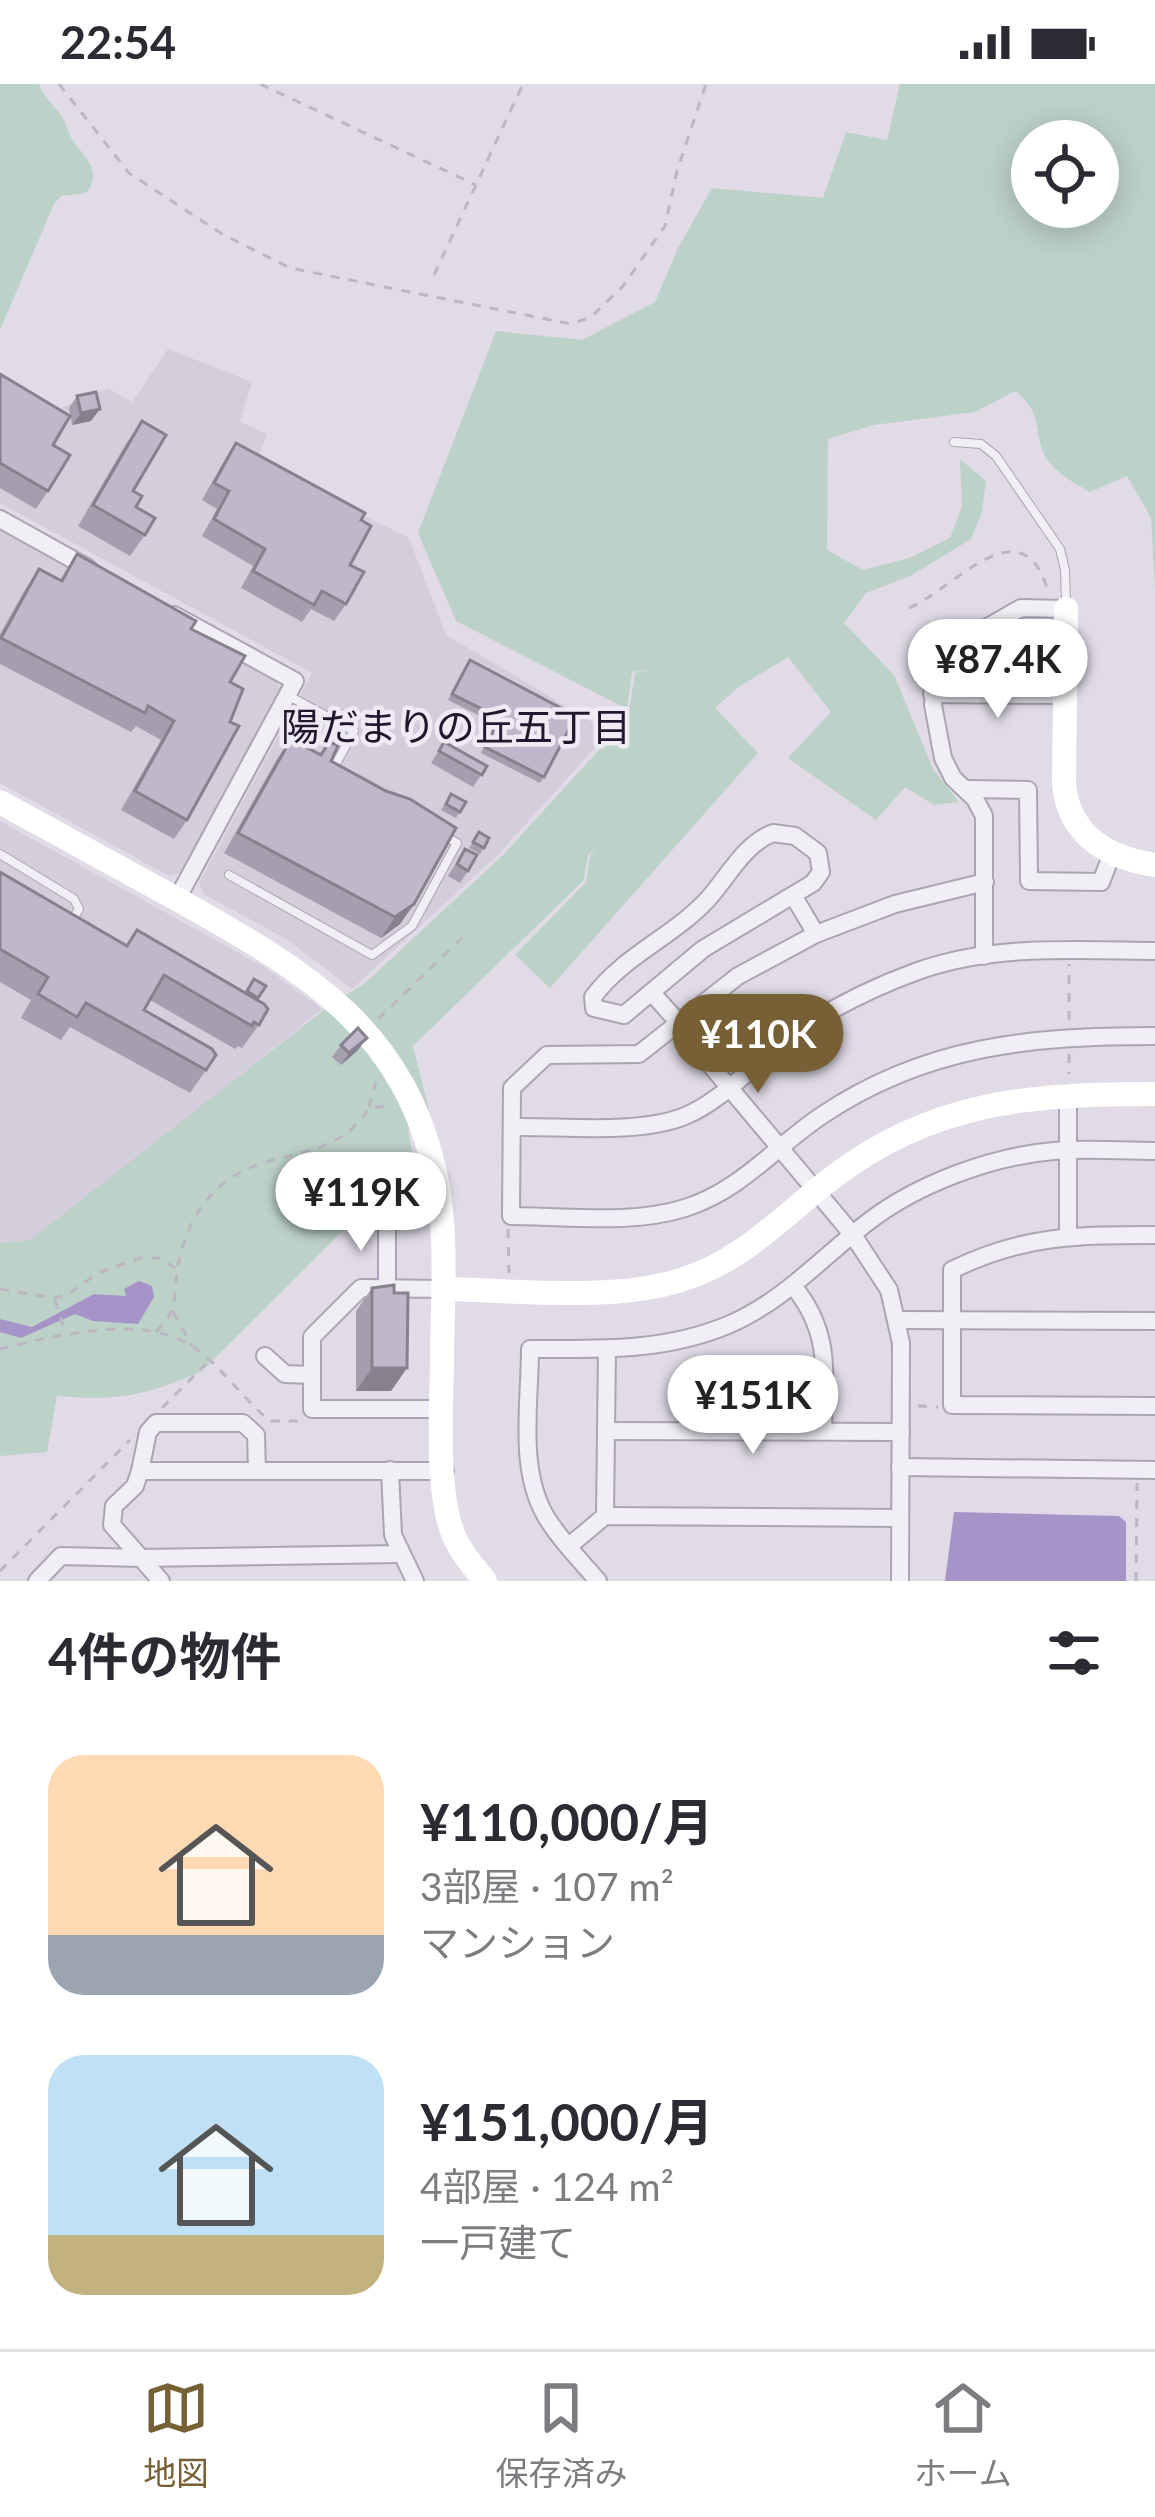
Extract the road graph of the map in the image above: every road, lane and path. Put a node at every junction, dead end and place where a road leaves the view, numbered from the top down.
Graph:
1 (59, 84) edge
2 (260, 84) edge
3 (523, 84) edge
4 (706, 84) edge
5 (476, 184) junction
6 (434, 275) dead end
7 (954, 442) dead end
8 (0, 519) edge
9 (100, 574) edge
10 (160, 608) edge
11 (909, 608) dead end
12 (1059, 609) junction
13 (932, 694) junction
14 (288, 695) junction
15 (1065, 695) junction
16 (343, 781) edge
17 (966, 789) junction
18 (0, 802) edge
19 (437, 832) edge
20 (0, 854) edge
21 (1112, 854) junction
22 (1155, 865) edge
23 (229, 875) dead end
24 (986, 883) junction
25 (794, 897) junction
26 (177, 899) junction
27 (59, 922) edge
28 (816, 934) junction
29 (463, 937) dead end
30 (1070, 950) junction
31 (1155, 952) edge
32 (984, 956) junction
33 (652, 993) junction
34 (677, 1023) junction
35 (372, 1024) dead end
36 (1069, 1036) junction
37 (1155, 1036) edge
38 (379, 1072) dead end
39 (729, 1085) junction
40 (1069, 1088) junction
41 (1155, 1094) edge
42 (396, 1104) dead end
43 (369, 1108) junction
44 (512, 1127) junction
45 (781, 1147) junction
46 (1069, 1151) junction
47 (1155, 1151) edge
48 (816, 1191) junction
49 (511, 1216) junction
50 (387, 1222) dead end
51 (853, 1235) junction
52 (1068, 1235) junction
53 (1155, 1235) edge
54 (177, 1270) junction
55 (509, 1275) dead end
56 (387, 1287) junction
57 (794, 1287) junction
58 (0, 1289) edge
59 (442, 1289) junction
60 (55, 1298) junction
61 (172, 1311) junction
62 (898, 1320) junction
63 (951, 1320) junction
64 (1155, 1321) edge
65 (65, 1332) junction
66 (154, 1334) junction
67 (193, 1346) junction
68 (0, 1349) edge
69 (607, 1349) junction
70 (265, 1356) dead end
71 (209, 1361) junction
72 (311, 1375) junction
73 (952, 1405) junction
74 (910, 1406) dead end
75 (1155, 1406) edge
76 (441, 1409) junction
77 (160, 1410) dead end
78 (304, 1420) dead end
79 (606, 1431) junction
80 (823, 1431) junction
81 (901, 1432) junction
82 (128, 1442) dead end
83 (900, 1468) junction
84 (390, 1470) junction
85 (1146, 1470) edge
86 (140, 1471) junction
87 (257, 1471) junction
88 (445, 1471) junction
89 (605, 1516) junction
90 (900, 1518) junction
91 (569, 1546) junction
92 (399, 1554) junction
93 (141, 1558) junction
94 (0, 1571) edge
95 (37, 1581) edge
96 (161, 1581) edge
97 (415, 1581) edge
98 (485, 1581) edge
99 (598, 1581) edge
100 (900, 1581) edge
101 (1136, 1581) edge

1 - 4 path
2 - 5 path
3 - 5 path
5 - 6 path
7 - 12 lane
8 - 9 street
10 - 14 street
11 - 12 path
12 - 13 street
12 - 15 street
13 - 15 street
13 - 17 street
14 - 16 lane
14 - 26 street
15 - 21 street
17 - 21 street
17 - 24 street
18 - 26 street
19 - 23 lane
20 - 27 lane
21 - 22 street
24 - 28 street
24 - 32 street
25 - 28 street
25 - 33 street
25 - 33 street
26 - 59 street
28 - 34 street
29 - 35 path
30 - 31 street
30 - 32 street
30 - 36 path
32 - 39 street
33 - 34 street
34 - 39 street
34 - 44 street
36 - 37 street
36 - 40 path
36 - 45 street
38 - 43 path
39 - 44 street
39 - 45 street
40 - 41 street
40 - 46 street
40 - 48 street
42 - 43 path
43 - 54 path
44 - 49 street
45 - 48 street
45 - 49 street
46 - 47 street
46 - 51 street
46 - 52 street
48 - 51 street
48 - 59 street
49 - 55 path
50 - 56 street
51 - 57 street
51 - 62 street
52 - 53 street
52 - 63 street
54 - 60 path
54 - 61 path
56 - 59 street
56 - 72 street
57 - 69 street
57 - 80 street
58 - 60 path
59 - 76 street
60 - 65 path
61 - 66 path
61 - 67 path
62 - 63 street
62 - 81 street
63 - 64 street
63 - 73 street
65 - 66 path
65 - 68 path
66 - 67 path
67 - 71 path
69 - 79 street
69 - 91 street
70 - 72 street
71 - 77 path
71 - 78 path
72 - 76 street
73 - 74 path
73 - 75 street
76 - 88 street
79 - 80 street
79 - 89 street
80 - 81 street
81 - 83 street
82 - 94 path
83 - 85 street
83 - 90 street
84 - 87 street
84 - 88 street
84 - 92 street
85 - 101 path
86 - 87 street
86 - 87 street
86 - 93 street
88 - 98 street
89 - 90 street
89 - 91 street
90 - 100 street
91 - 99 street
92 - 93 street
92 - 97 street
93 - 95 street
93 - 96 street

